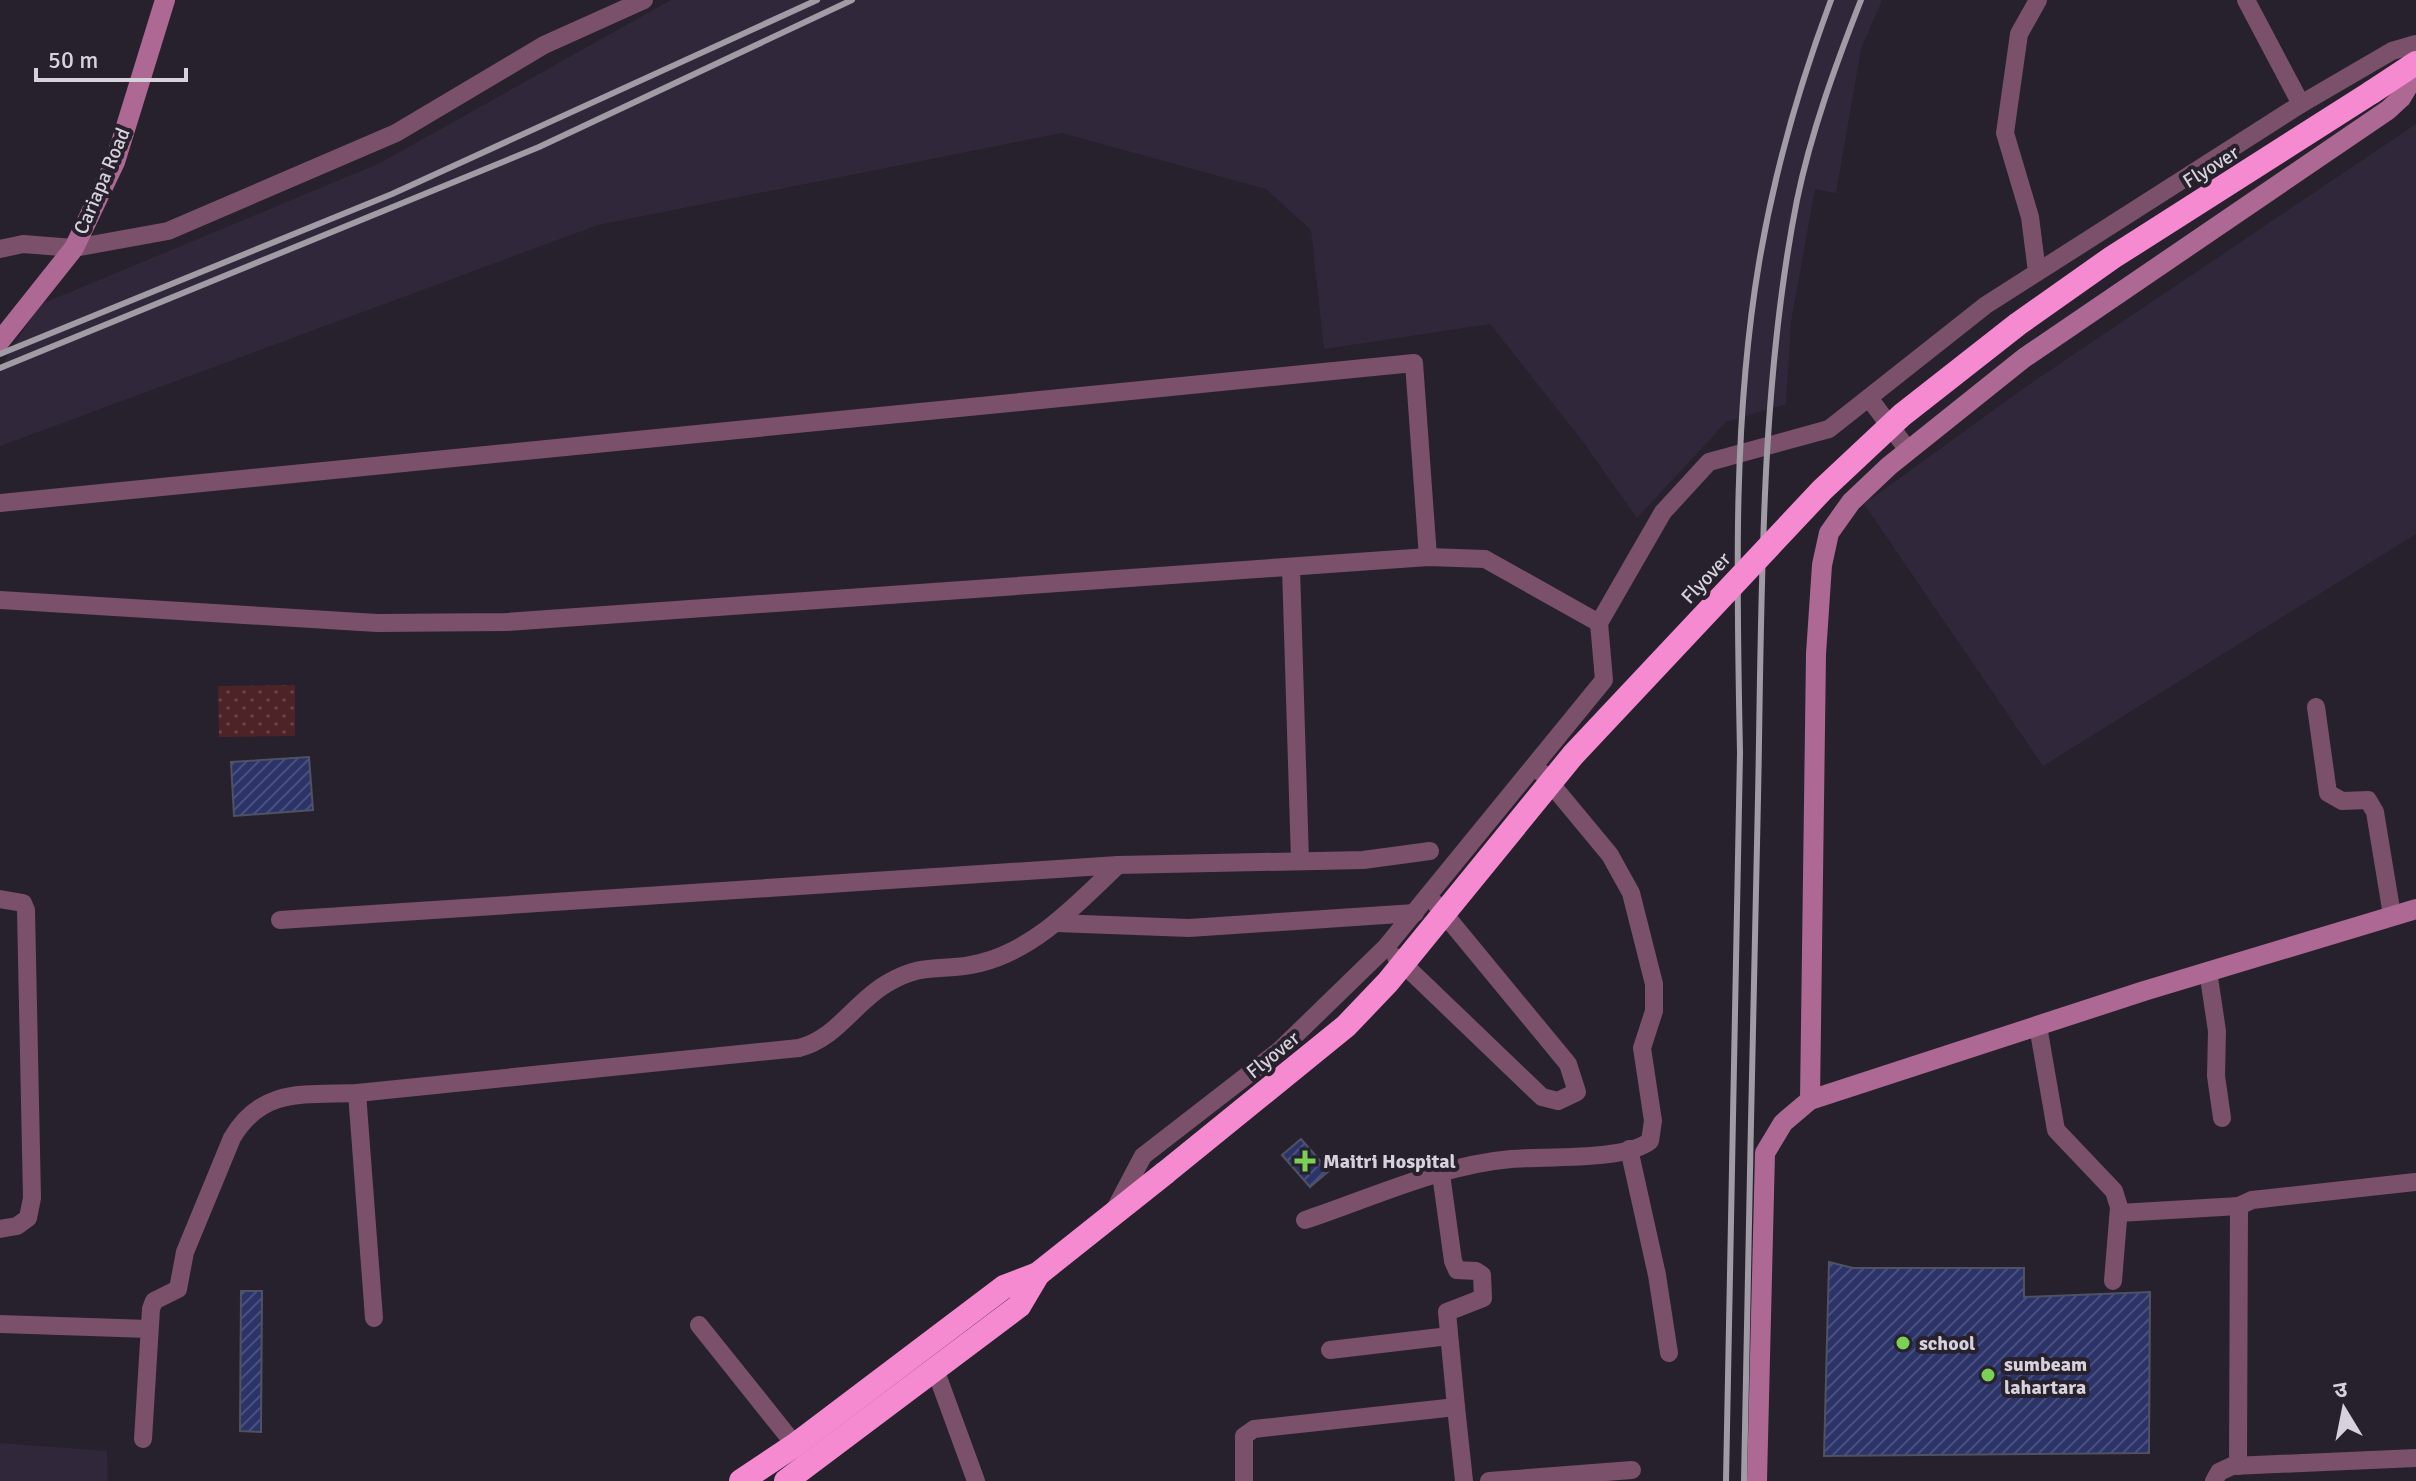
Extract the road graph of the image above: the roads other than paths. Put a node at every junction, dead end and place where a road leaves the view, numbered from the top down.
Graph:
1 (165, 0) edge
2 (644, 0) edge
3 (2038, 0) edge
4 (2246, 0) edge
5 (2416, 44) edge
6 (2416, 63) edge
7 (2416, 73) edge
8 (2301, 104) junction
9 (74, 248) junction
10 (0, 249) edge
11 (2037, 272) junction
12 (0, 341) edge
13 (1869, 398) junction
14 (1908, 450) junction
15 (0, 503) edge
16 (1428, 557) junction
17 (1291, 568) junction
18 (0, 600) edge
19 (1599, 623) junction
20 (2316, 707) dead end
21 (1534, 764) junction
22 (1430, 851) dead end
23 (1300, 861) junction
24 (1118, 865) junction
25 (1429, 896) junction
26 (0, 899) edge
27 (2416, 909) edge
28 (1415, 913) junction
29 (2392, 915) junction
30 (280, 920) dead end
31 (1056, 923) junction
32 (1386, 947) junction
33 (2208, 971) junction
34 (2038, 1026) junction
35 (357, 1093) junction
36 (1810, 1100) junction
37 (2222, 1118) dead end
38 (1629, 1149) junction
39 (1441, 1174) junction
40 (2415, 1182) edge
41 (2239, 1206) junction
42 (2119, 1213) junction
43 (1111, 1217) junction
44 (1305, 1220) dead end
45 (0, 1229) edge
46 (1038, 1274) junction
47 (2113, 1281) dead end
48 (374, 1318) dead end
49 (0, 1324) edge
50 (699, 1325) dead end
51 (149, 1329) junction
52 (1449, 1336) junction
53 (1330, 1350) dead end
54 (1669, 1353) dead end
55 (935, 1369) junction
56 (1456, 1407) junction
57 (143, 1439) dead end
58 (795, 1445) junction
59 (2416, 1458) edge
60 (2238, 1466) junction
61 (1632, 1470) dead end
62 (741, 1481) edge
63 (786, 1481) edge
64 (976, 1481) edge
65 (1244, 1481) edge
66 (1464, 1481) edge
67 (1489, 1481) edge
68 (1757, 1481) edge
69 (2214, 1481) edge

1 - 9 street, Cariapa Road
2 - 9 street
3 - 11 street
4 - 8 street
5 - 8 street
6 - 43 highway, Flyover, bridge
7 - 14 street
8 - 11 street
9 - 10 street
9 - 12 street, Cariapa Road
11 - 13 street
13 - 14 street
13 - 19 street
14 - 36 street
15 - 16 street
16 - 17 street
16 - 19 street
17 - 18 street
17 - 23 street
19 - 21 street
20 - 29 street
21 - 25 street
21 - 38 street
22 - 23 street
23 - 24 street
24 - 30 street
24 - 31 street
25 - 28 street
25 - 32 street
26 - 45 street
27 - 29 street
28 - 31 street
28 - 32 street
29 - 33 street
31 - 35 street
32 - 43 street
33 - 34 street
33 - 37 street
34 - 36 street
34 - 42 street
35 - 48 street
35 - 51 street
36 - 68 street
38 - 39 street
38 - 54 street
39 - 44 street
39 - 52 street
40 - 41 street
41 - 42 street
41 - 60 street
42 - 47 street
43 - 46 highway, Flyover
46 - 55 highway
46 - 58 highway
49 - 51 street
50 - 58 street
51 - 57 street
52 - 53 street
52 - 56 street
55 - 63 highway
55 - 64 street
56 - 65 street
56 - 66 street
58 - 62 highway
59 - 60 street
60 - 69 street
61 - 67 street

